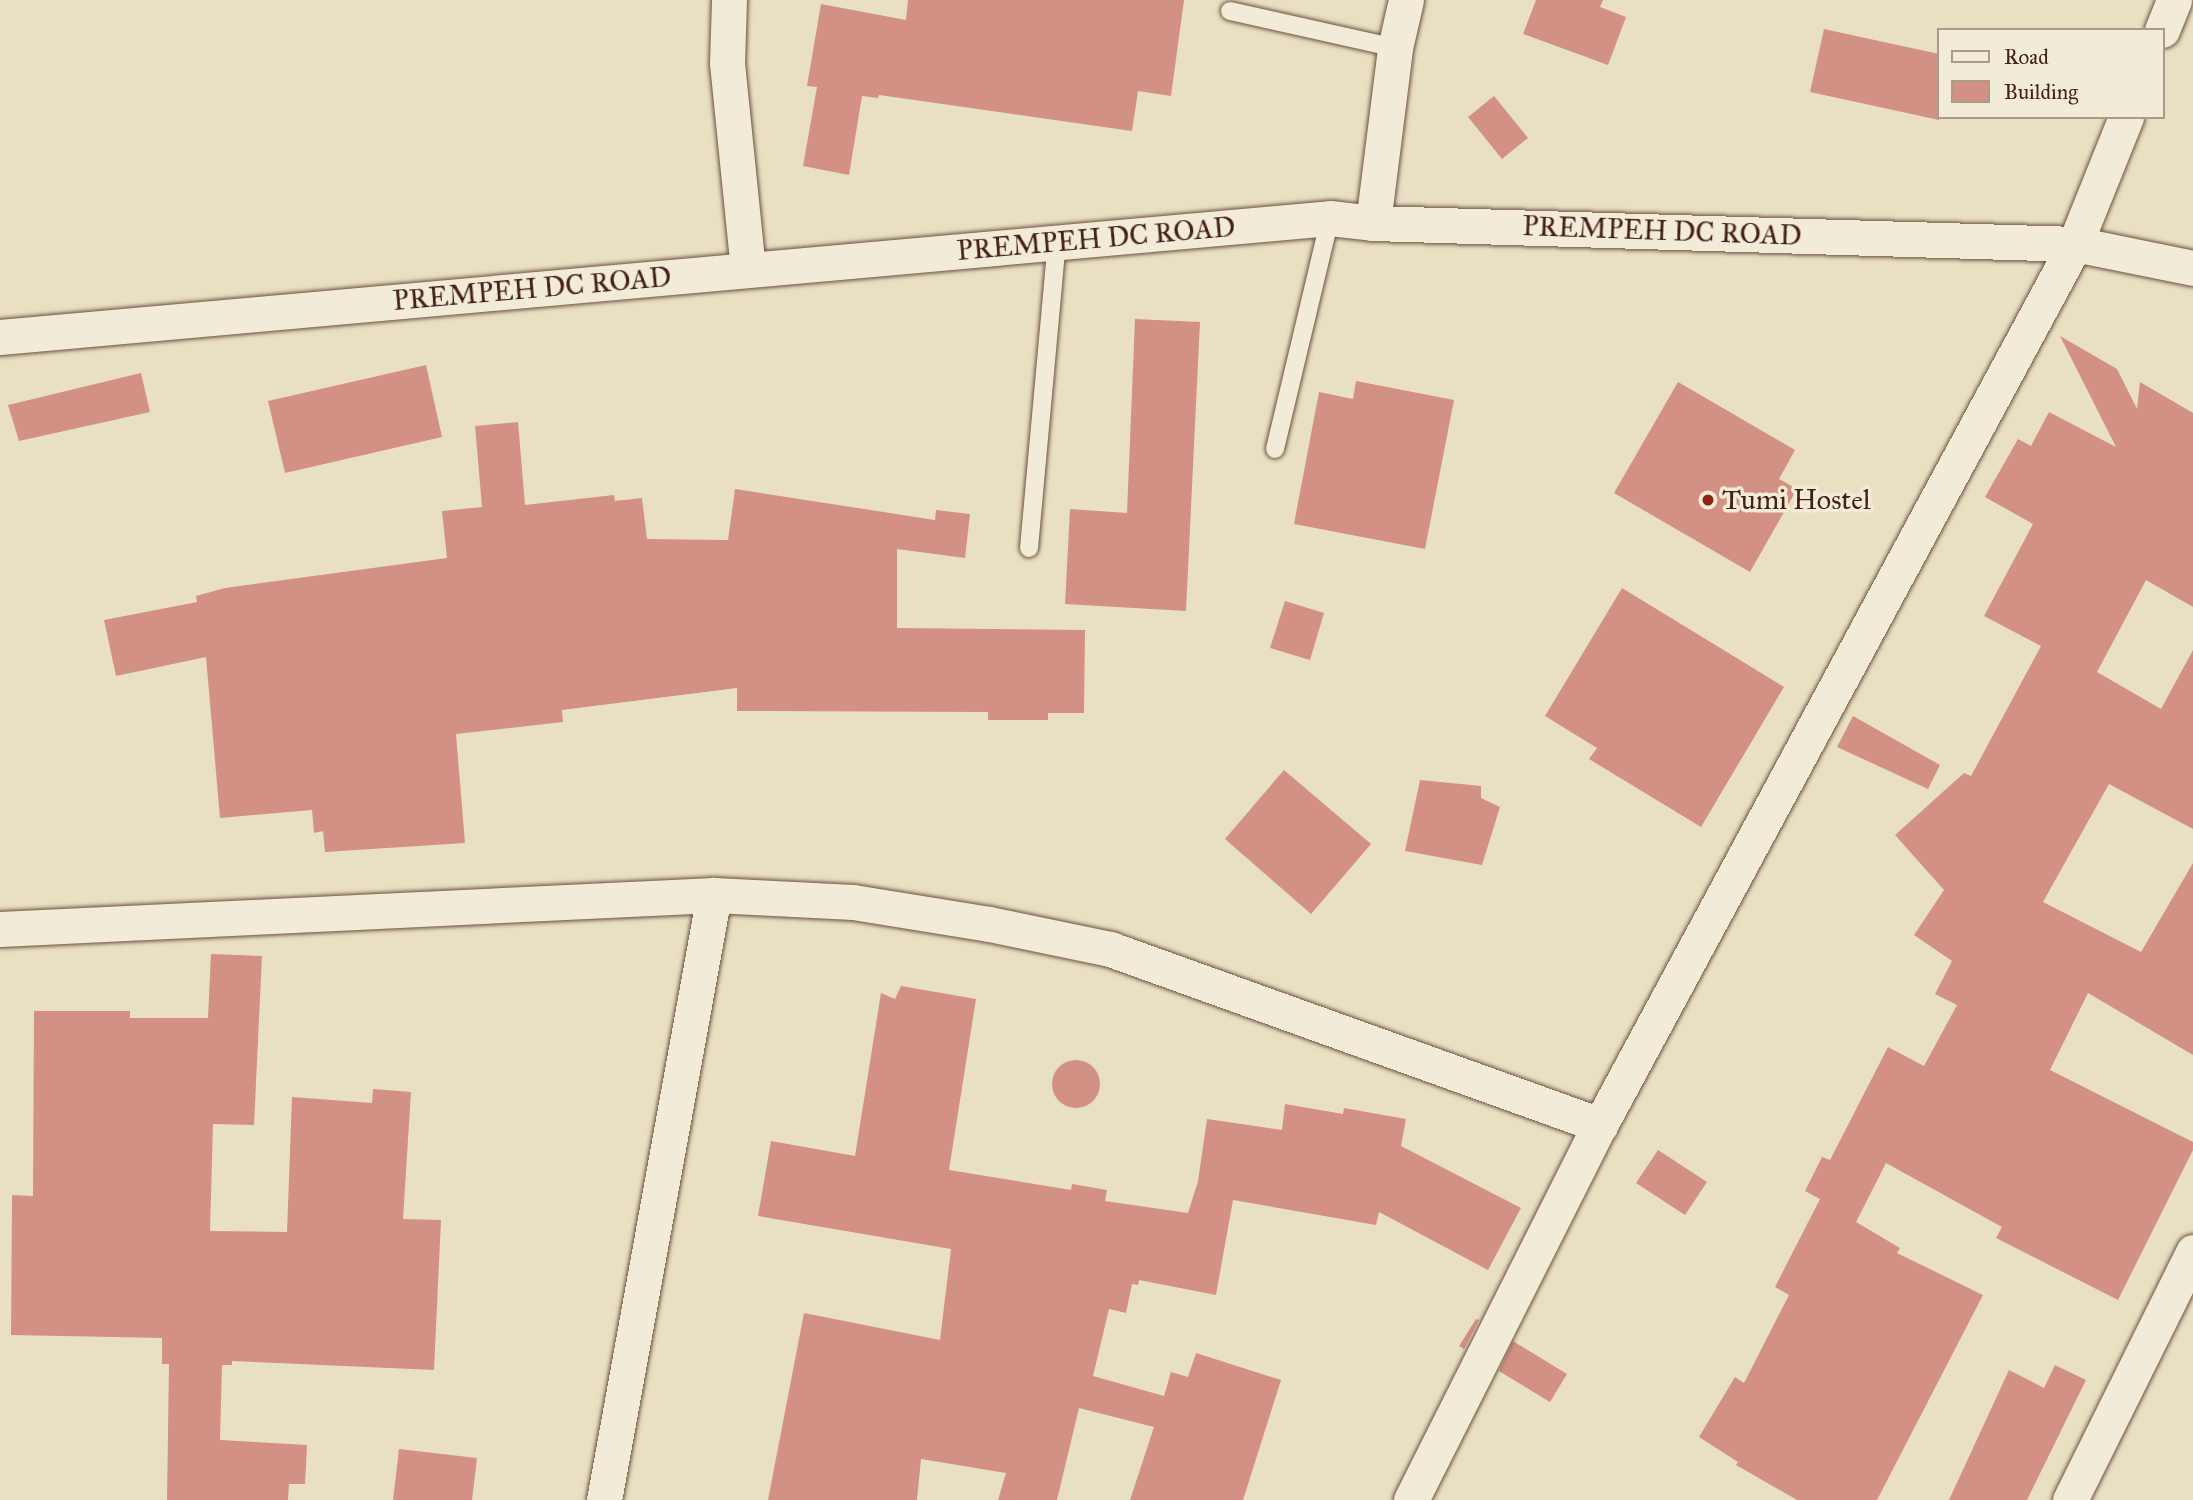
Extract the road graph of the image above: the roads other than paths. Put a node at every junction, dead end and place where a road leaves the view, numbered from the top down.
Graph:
1 (729, 0) edge
2 (1406, 0) edge
3 (2174, 0) edge
4 (1230, 11) dead end
5 (2163, 28) edge
6 (1395, 48) junction
7 (2125, 119) edge
8 (1330, 218) junction
9 (1373, 223) junction
10 (1057, 242) junction
11 (2075, 244) junction
12 (2193, 268) edge
13 (748, 270) junction
14 (0, 337) edge
15 (1275, 449) dead end
16 (1029, 548) dead end
17 (714, 895) junction
18 (0, 929) edge
19 (1600, 1125) junction
20 (2193, 1252) edge
21 (604, 1500) edge
22 (1411, 1500) edge
23 (2070, 1500) edge

1 - 13 street
2 - 6 street
3 - 5 street
4 - 6 lane
6 - 9 street
7 - 11 street
8 - 9 street, PREMPEH DC ROAD
8 - 10 street, PREMPEH DC ROAD
8 - 15 lane
9 - 11 street, PREMPEH DC ROAD
10 - 13 street, PREMPEH DC ROAD
10 - 16 lane
11 - 12 street, PREMPEH DC ROAD
11 - 19 street
13 - 14 street, PREMPEH DC ROAD
17 - 18 street
17 - 19 street
17 - 21 street
19 - 22 street
20 - 23 street

